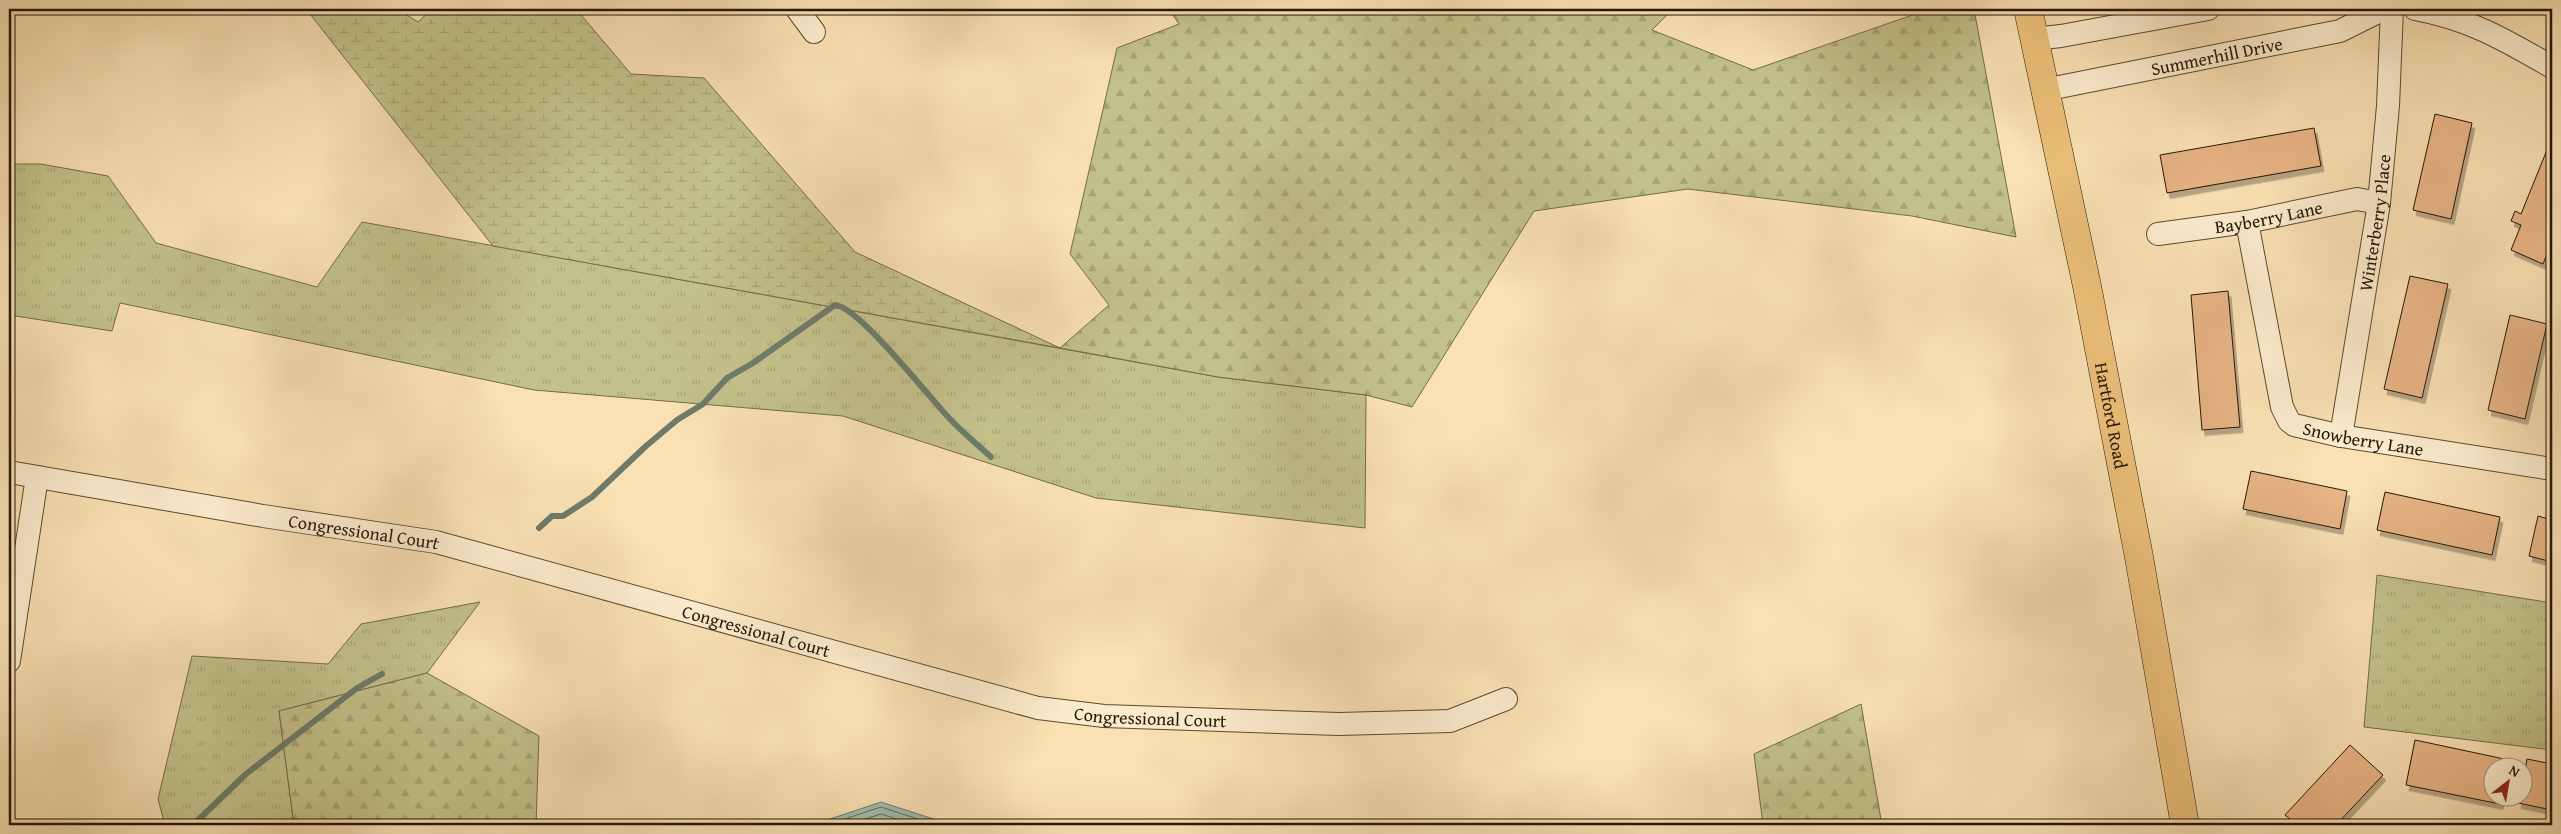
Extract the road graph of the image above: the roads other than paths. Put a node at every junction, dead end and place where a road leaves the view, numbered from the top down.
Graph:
1 (797, 9) edge
2 (2028, 9) edge
3 (2208, 9) edge
4 (2384, 9) edge
5 (2392, 9) edge
6 (2414, 9) edge
7 (814, 32) dead end
8 (2033, 39) junction
9 (2552, 67) edge
10 (2044, 90) junction
11 (2380, 203) junction
12 (2247, 222) junction
13 (2158, 234) dead end
14 (2341, 436) junction
15 (2552, 468) edge
16 (9, 472) edge
17 (37, 477) junction
18 (9, 661) edge
19 (1506, 699) dead end
20 (2185, 825) edge

1 - 7 street
2 - 8 main road, Hartford Road
3 - 8 street
4 - 10 street, Summerhill Drive
5 - 11 street, Winterberry Place
6 - 9 street
8 - 10 main road, Hartford Road
10 - 20 main road, Hartford Road
11 - 12 street, Bayberry Lane
11 - 14 street, Winterberry Place
12 - 13 street, Bayberry Lane
12 - 14 street, Snowberry Lane
14 - 15 street, Snowberry Lane
16 - 17 street, Congressional Court
17 - 18 street
17 - 19 street, Congressional Court

